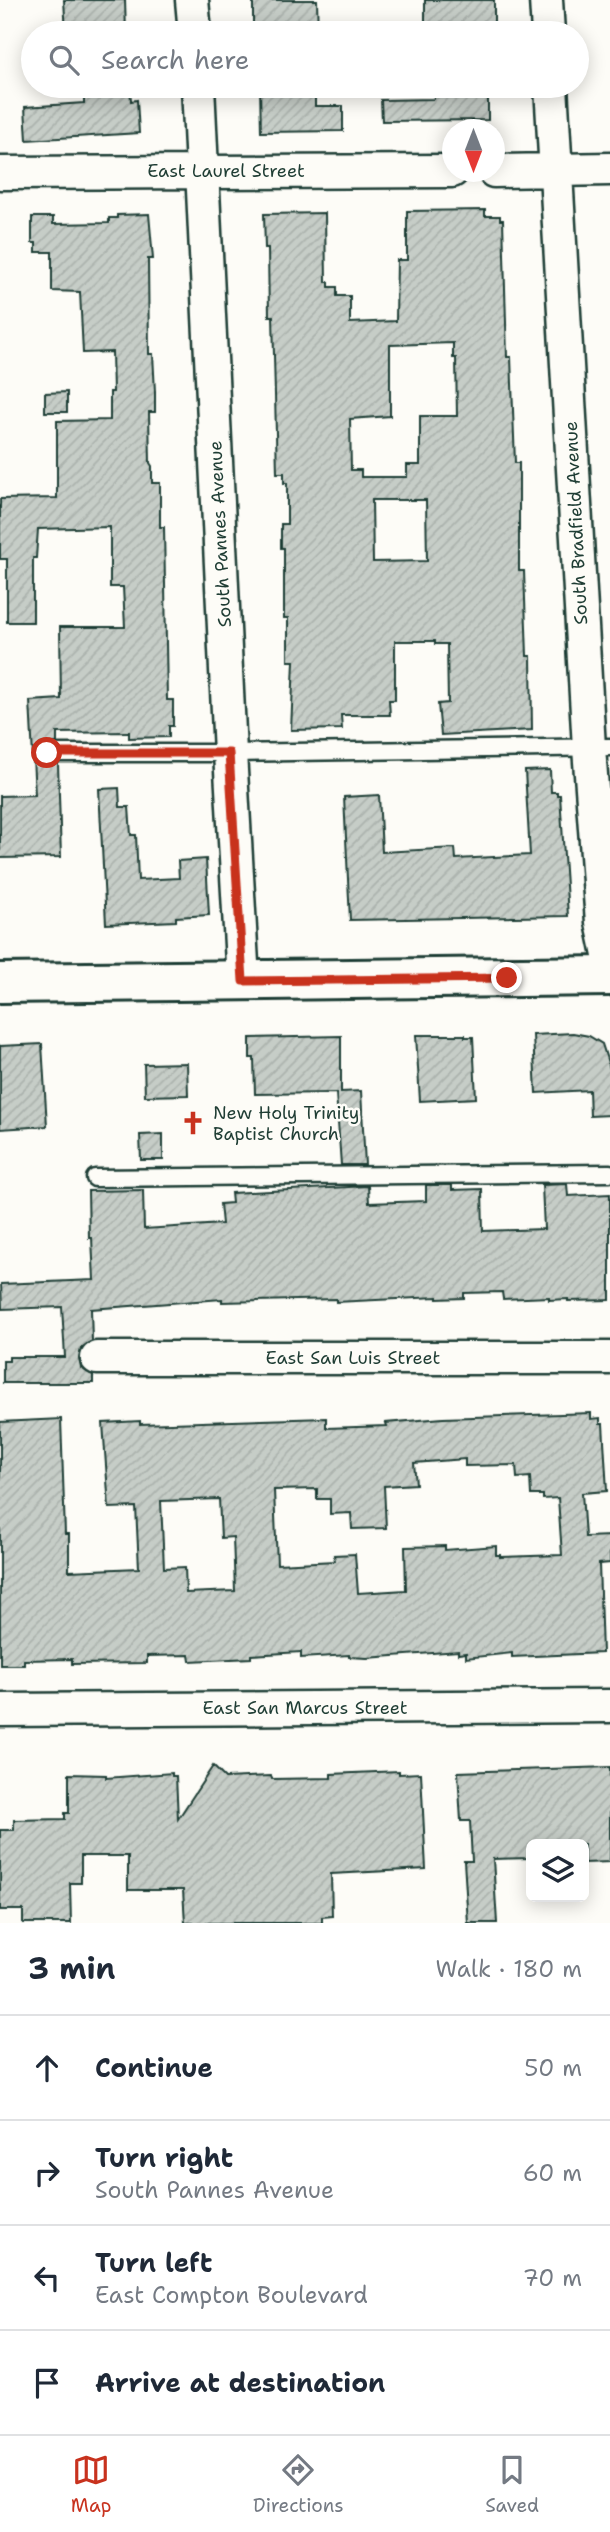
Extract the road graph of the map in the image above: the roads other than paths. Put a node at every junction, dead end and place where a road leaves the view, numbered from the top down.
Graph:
1 (192, 0) edge
2 (547, 0) edge
3 (194, 21) edge
4 (548, 21) edge
5 (199, 98) edge
6 (552, 98) edge
7 (610, 169) edge
8 (204, 171) junction
9 (442, 171) edge
10 (505, 171) edge
11 (556, 171) junction
12 (0, 173) edge
13 (600, 748) edge
14 (47, 753) dead end
15 (229, 753) junction
16 (610, 960) edge
17 (610, 976) edge
18 (243, 981) junction
19 (0, 983) edge
20 (610, 1173) edge
21 (95, 1178) dead end
22 (97, 1358) dead end
23 (610, 1358) edge
24 (610, 1706) edge
25 (0, 1710) edge

1 - 3 street
2 - 4 street
5 - 8 street, South Pannes Avenue
6 - 11 street, South Bradfield Avenue
7 - 11 street
8 - 9 street, East Laurel Street
8 - 12 street, East Laurel Street
8 - 15 street, South Pannes Avenue
10 - 11 street
11 - 13 street, South Bradfield Avenue
13 - 15 lane
13 - 16 street, South Bradfield Avenue
14 - 15 lane
15 - 18 street, South Pannes Avenue
17 - 18 main road
18 - 19 main road
20 - 21 lane
22 - 23 street, East San Luis Street
24 - 25 street, East San Marcus Street

